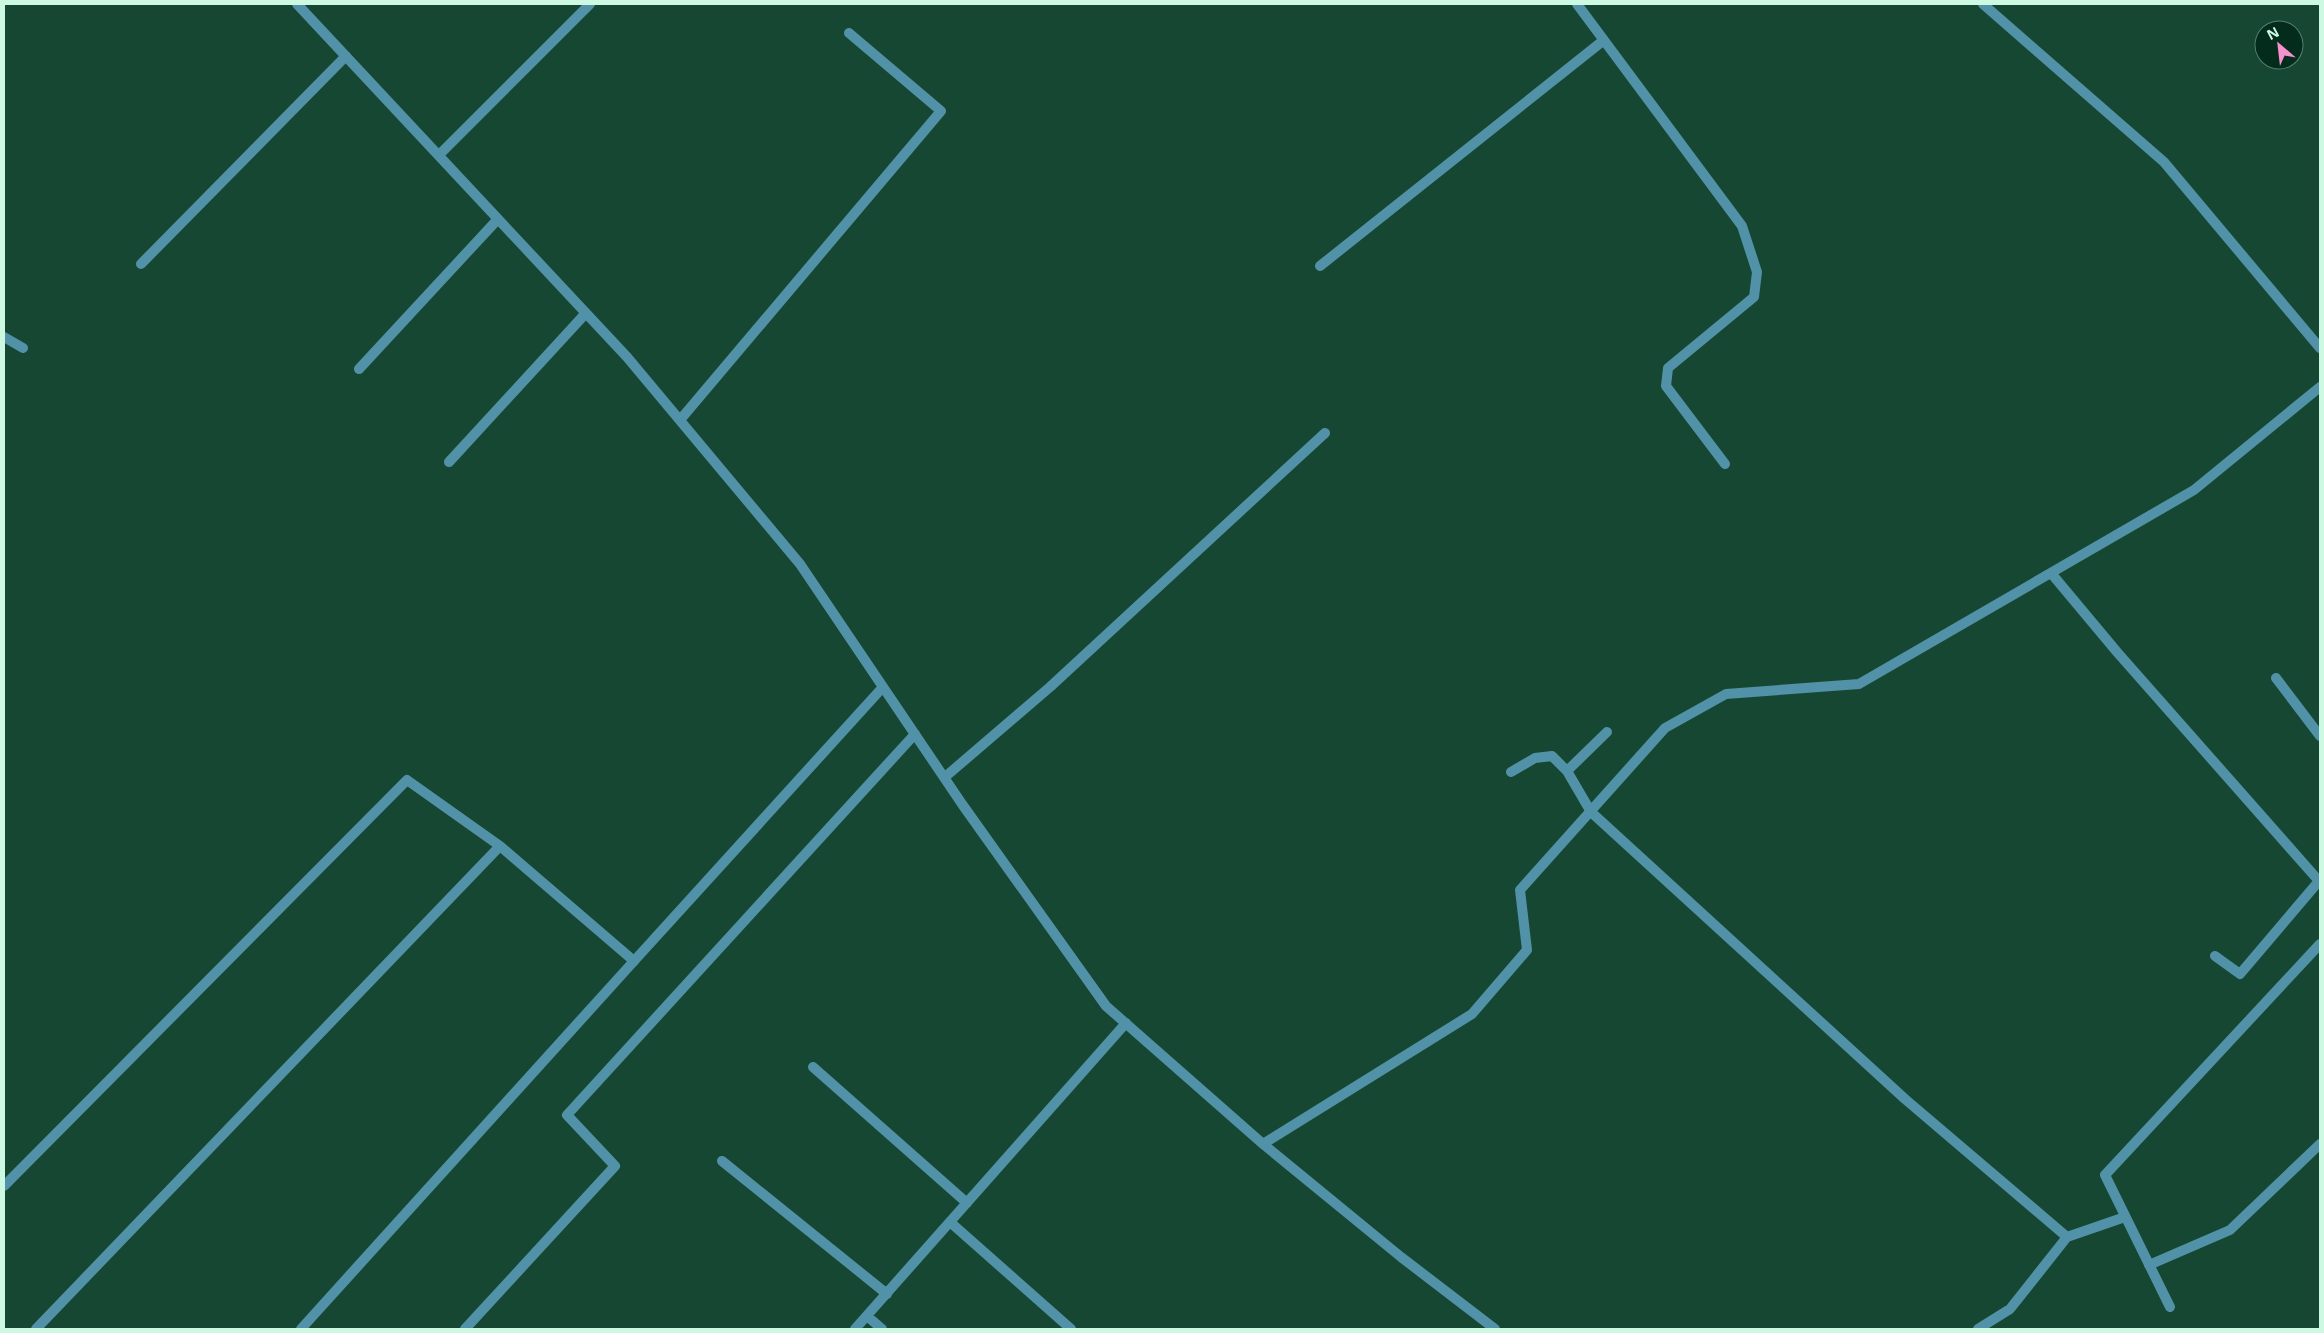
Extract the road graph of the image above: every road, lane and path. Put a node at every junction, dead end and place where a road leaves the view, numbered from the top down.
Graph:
1 (297, 4) edge
2 (590, 4) edge
3 (1577, 4) edge
4 (1983, 4) edge
5 (848, 33) dead end
6 (1604, 40) junction
7 (346, 56) junction
8 (439, 155) junction
9 (498, 218) junction
10 (141, 264) dead end
11 (1320, 266) dead end
12 (586, 313) junction
13 (4, 337) edge
14 (23, 348) dead end
15 (2320, 348) edge
16 (359, 369) dead end
17 (2320, 387) edge
18 (680, 420) junction
19 (1325, 432) dead end
20 (449, 462) dead end
21 (1725, 464) dead end
22 (2051, 573) junction
23 (2276, 678) dead end
24 (883, 687) junction
25 (1607, 732) dead end
26 (915, 734) junction
27 (2320, 736) edge
28 (1567, 771) junction
29 (1511, 772) dead end
30 (945, 777) junction
31 (1591, 812) junction
32 (500, 846) junction
33 (2320, 882) edge
34 (2320, 944) edge
35 (2215, 956) dead end
36 (634, 961) junction
37 (1126, 1023) junction
38 (813, 1067) dead end
39 (1263, 1144) junction
40 (2320, 1144) edge
41 (722, 1161) dead end
42 (4, 1186) edge
43 (968, 1203) junction
44 (2125, 1217) junction
45 (950, 1222) junction
46 (2067, 1237) junction
47 (2149, 1265) junction
48 (887, 1294) junction
49 (2170, 1307) dead end
50 (867, 1316) junction
51 (36, 1329) edge
52 (300, 1329) edge
53 (465, 1329) edge
54 (855, 1329) edge
55 (882, 1329) edge
56 (1071, 1329) edge
57 (1495, 1329) edge
58 (1978, 1329) edge

1 - 7 street
2 - 8 street
3 - 6 street
4 - 15 street
5 - 18 street
6 - 11 street
6 - 21 street
7 - 8 street
7 - 10 street
8 - 9 street
9 - 12 street
9 - 16 street
12 - 18 street
12 - 20 street
13 - 14 street
17 - 22 street
18 - 24 street
19 - 30 street
22 - 31 street
22 - 33 street
23 - 27 street
24 - 26 street
24 - 36 street
25 - 28 street
26 - 30 street
26 - 53 street
28 - 29 street
28 - 31 street
30 - 37 street
31 - 39 street
31 - 46 street
32 - 36 street
32 - 42 street
32 - 51 street
33 - 35 street
34 - 44 street
36 - 52 street
37 - 39 street
37 - 43 street
38 - 43 street
39 - 57 street
40 - 47 street
41 - 48 street
43 - 45 street
44 - 46 street
44 - 47 street
45 - 48 street
45 - 56 street
46 - 58 street
47 - 49 street
48 - 50 street
50 - 54 street
50 - 55 street

